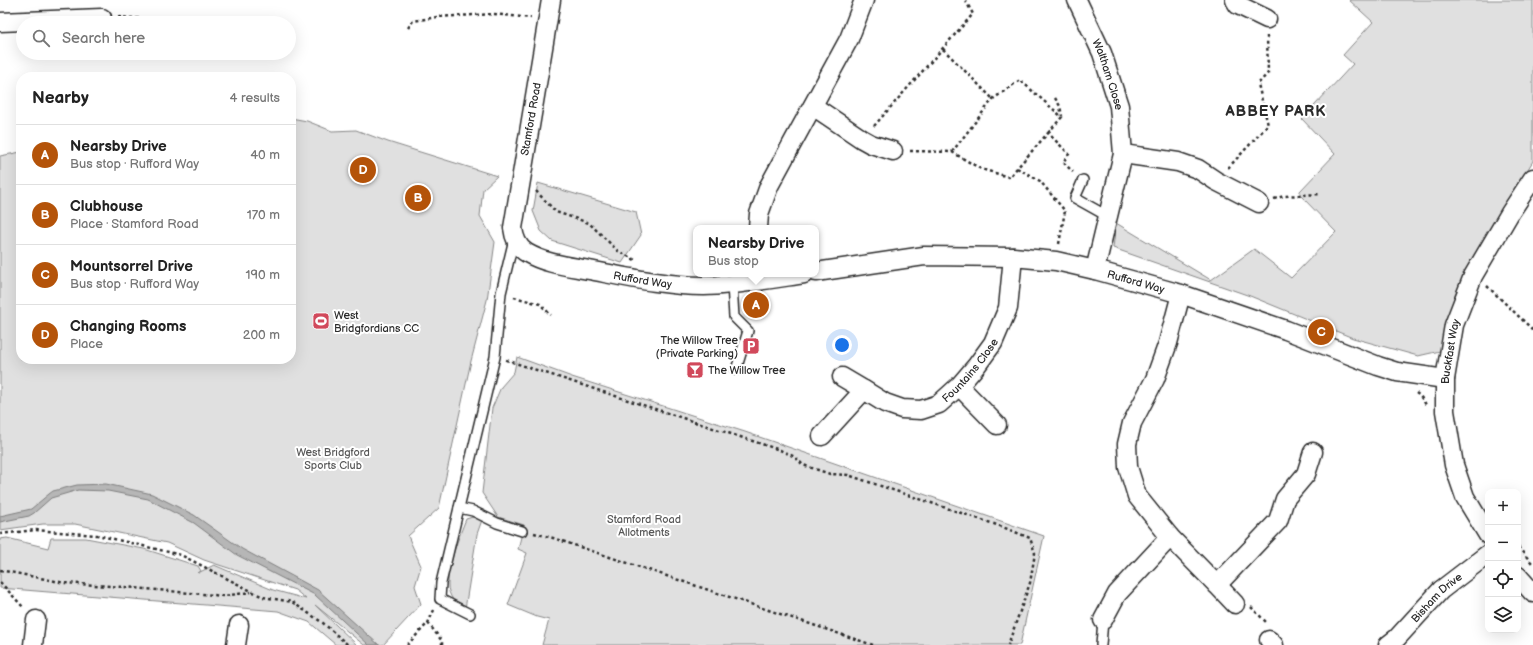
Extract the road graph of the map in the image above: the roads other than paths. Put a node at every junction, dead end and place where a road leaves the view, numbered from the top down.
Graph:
1 (551, 0) edge
2 (864, 0) edge
3 (1077, 0) edge
4 (1235, 0) edge
5 (1266, 19) road end
6 (16, 21) edge
7 (0, 22) edge
8 (812, 106) junction
9 (893, 151) road end
10 (1123, 154) junction
11 (1533, 178) edge
12 (1083, 180) road end
13 (1259, 203) road end
14 (1108, 217) junction
15 (758, 225) edge
16 (514, 238) junction
17 (1013, 258) junction
18 (1095, 270) junction
19 (819, 272) edge
20 (770, 277) edge
21 (759, 278) edge
22 (732, 284) junction
23 (1181, 294) junction
24 (736, 370) dead end
25 (842, 377) dead end
26 (1445, 379) junction
27 (959, 386) junction
28 (864, 390) junction
29 (996, 425) dead end
30 (822, 436) dead end
31 (1313, 452) dead end
32 (459, 508) junction
33 (1485, 530) edge
34 (522, 531) road end
35 (1170, 537) junction
36 (1485, 556) edge
37 (1521, 579) edge
38 (1217, 585) junction
39 (1533, 593) edge
40 (1235, 604) road end
41 (470, 614) dead end
42 (36, 620) road end
43 (1103, 620) joint
44 (239, 626) dead end
45 (34, 645) edge
46 (236, 645) edge
47 (1101, 645) edge
48 (1388, 645) edge

1 - 16 street, Stamford Road
2 - 8 street
3 - 10 street, Waltham Close
4 - 5 street
6 - 7 street
8 - 9 street
8 - 15 street
10 - 13 street
10 - 14 street, Waltham Close
11 - 26 street, Buckfast Way
12 - 14 lane
14 - 18 street, Waltham Close
16 - 22 street, Rufford Way
16 - 32 lane
17 - 18 street, Rufford Way
17 - 19 street, Rufford Way
17 - 27 street, Fountains Close
18 - 23 street, Rufford Way
20 - 21 street, Rufford Way
21 - 22 street, Rufford Way
22 - 24 lane
23 - 26 street, Rufford Way
23 - 35 street
25 - 28 street, Fountains Close
26 - 33 street, Buckfast Way
27 - 28 street, Fountains Close
27 - 29 street
28 - 30 street
31 - 38 street
32 - 34 lane
32 - 41 lane
35 - 38 street
35 - 43 street
36 - 48 street, Bisham Drive
37 - 39 street
38 - 40 street
42 - 45 street
43 - 47 lane
44 - 46 street

